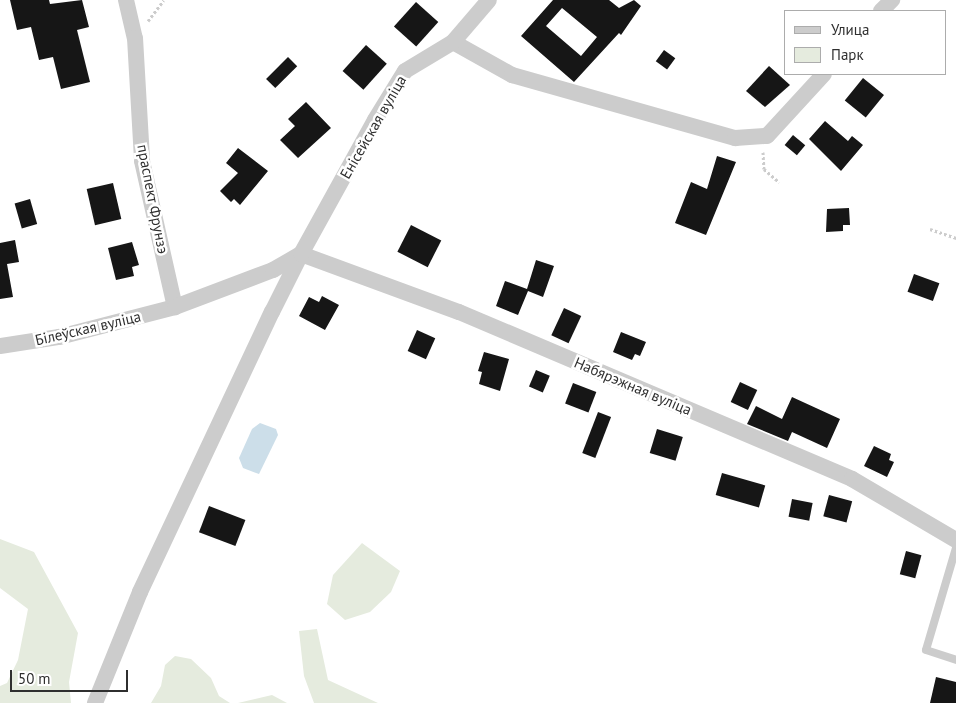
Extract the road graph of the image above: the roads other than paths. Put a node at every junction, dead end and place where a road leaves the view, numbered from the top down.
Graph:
1 (126, 0) edge
2 (489, 0) edge
3 (892, 0) edge
4 (882, 10) edge
5 (453, 42) junction
6 (823, 75) edge
7 (300, 254) junction
8 (176, 307) junction
9 (0, 346) edge
10 (956, 540) edge
11 (956, 548) edge
12 (956, 660) edge
13 (95, 703) edge

1 - 8 street, праспект Фрунзэ
2 - 5 street, Енісейская вуліца
3 - 4 street
5 - 6 street
5 - 7 street, Енісейская вуліца
7 - 8 street, Білеўская вуліца
7 - 10 street, Набярэжная вуліца
7 - 13 street, Енісейская вуліца
8 - 9 street, Білеўская вуліца
11 - 12 lane

